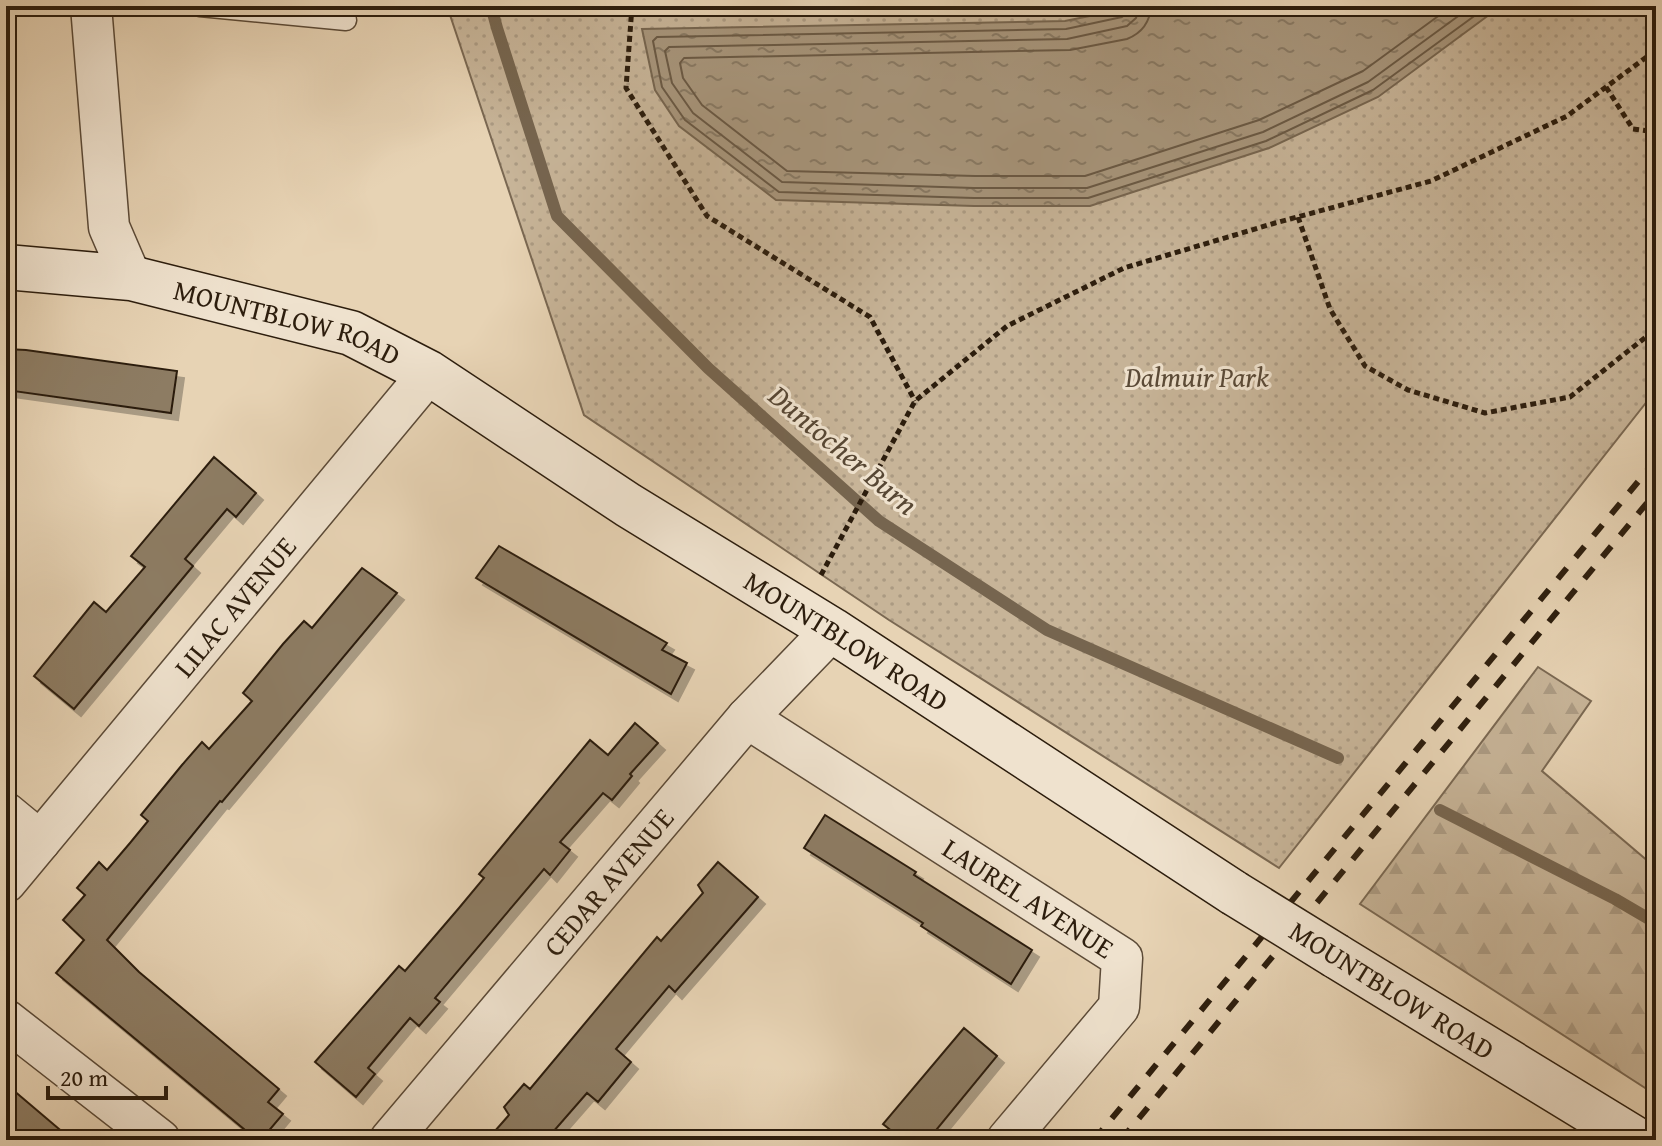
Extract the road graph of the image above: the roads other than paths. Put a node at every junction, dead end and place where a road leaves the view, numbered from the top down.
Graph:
1 (91, 6) edge
2 (200, 6) edge
3 (346, 20) dead end
4 (6, 267) edge
5 (131, 278) junction
6 (429, 373) junction
7 (816, 620) junction
8 (747, 718) junction
9 (6, 813) edge
10 (40, 841) junction
11 (6, 882) edge
12 (6, 1020) edge
13 (160, 1140) edge
14 (390, 1140) edge
15 (1007, 1140) edge
16 (1637, 1140) edge

1 - 5 street
2 - 3 lane
4 - 5 street, MOUNTBLOW ROAD
5 - 6 street, MOUNTBLOW ROAD
6 - 7 street, MOUNTBLOW ROAD
6 - 10 street, LILAC AVENUE
7 - 8 street, CEDAR AVENUE
7 - 16 street, MOUNTBLOW ROAD, bridge
8 - 14 street, CEDAR AVENUE
8 - 15 street, LAUREL AVENUE
9 - 10 street
10 - 11 street, LILAC AVENUE
12 - 13 street

